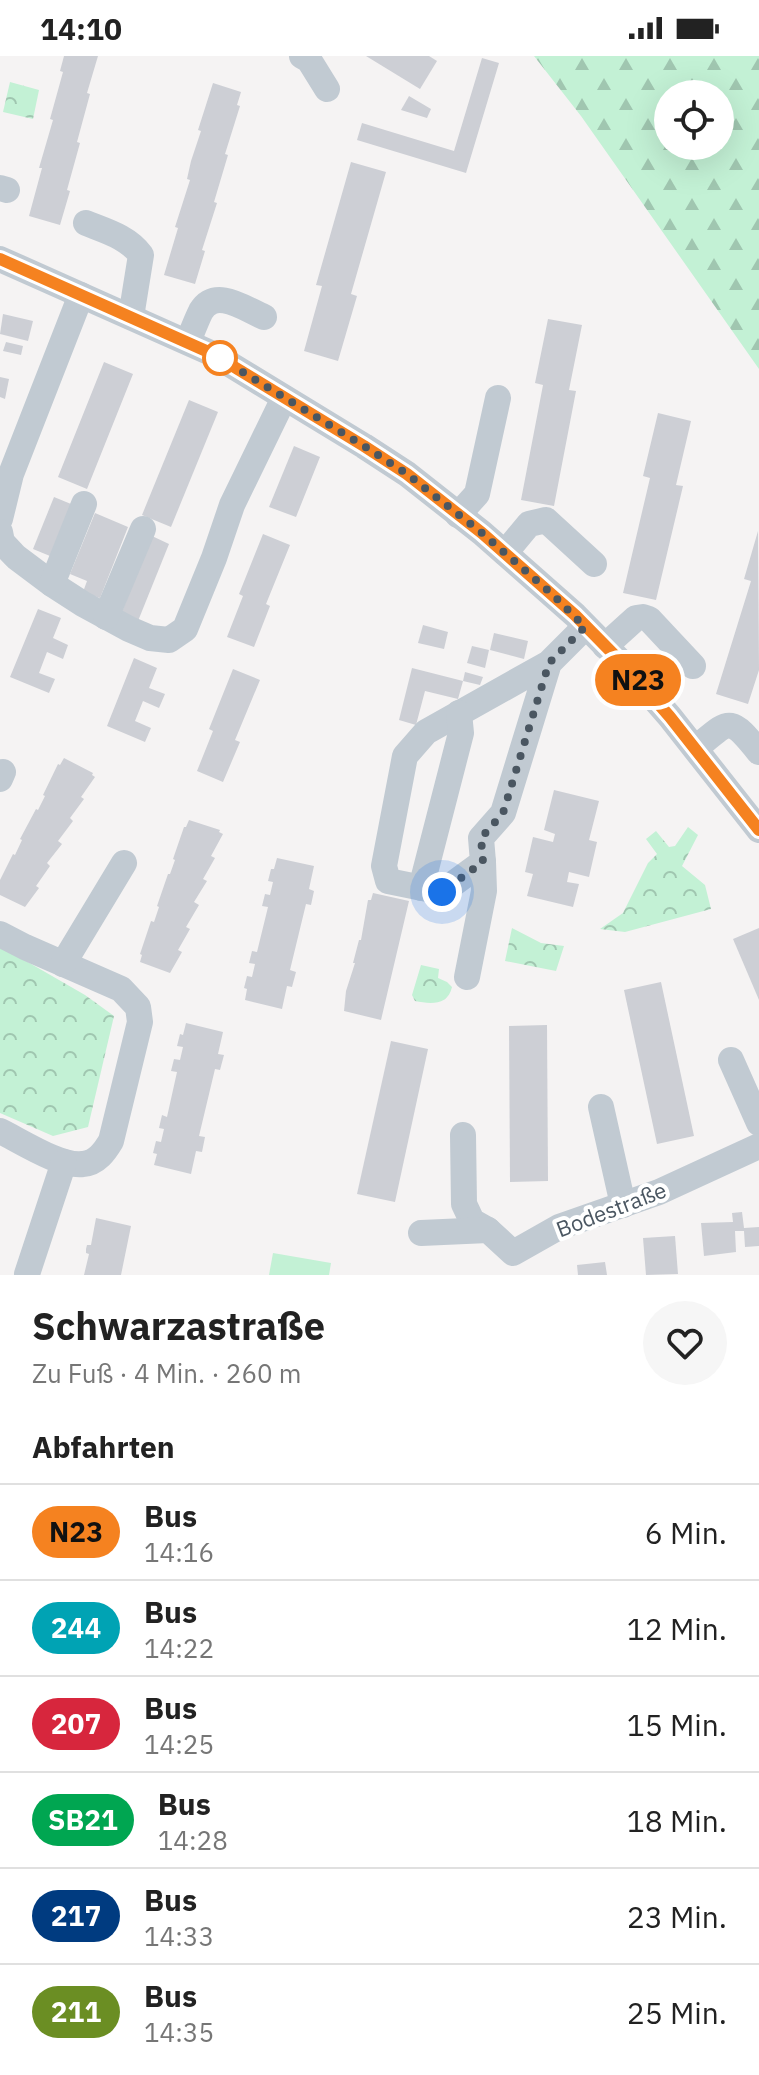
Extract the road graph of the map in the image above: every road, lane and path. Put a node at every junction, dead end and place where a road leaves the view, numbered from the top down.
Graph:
1 (302, 56) edge
2 (327, 89) dead end
3 (86, 223) dead end
4 (0, 259) edge
5 (81, 295) junction
6 (131, 317) junction
7 (264, 317) dead end
8 (188, 342) junction
9 (284, 398) junction
10 (498, 398) dead end
11 (84, 504) dead end
12 (458, 515) junction
13 (0, 519) edge
14 (143, 529) dead end
15 (0, 532) edge
16 (505, 553) junction
17 (594, 564) dead end
18 (52, 584) junction
19 (106, 617) junction
20 (585, 627) junction
21 (605, 646) junction
22 (549, 663) junction
23 (693, 666) dead end
24 (459, 713) junction
25 (696, 748) junction
26 (759, 752) edge
27 (759, 830) edge
28 (482, 850) junction
29 (124, 863) dead end
30 (421, 888) junction
31 (0, 934) edge
32 (63, 964) junction
33 (467, 977) dead end
34 (731, 1060) dead end
35 (601, 1107) dead end
36 (759, 1123) edge
37 (0, 1131) edge
38 (463, 1135) dead end
39 (759, 1146) edge
40 (64, 1162) junction
41 (623, 1205) junction
42 (488, 1230) junction
43 (421, 1233) dead end
44 (27, 1274) edge

1 - 2 street
3 - 6 street
4 - 5 street
5 - 6 street
5 - 13 street
6 - 8 street
7 - 8 street
8 - 9 street
9 - 12 street
9 - 19 street
10 - 12 street
11 - 18 street
12 - 16 street
14 - 19 street
15 - 18 street
16 - 17 street
16 - 20 street
18 - 19 street
20 - 21 street
20 - 22 street
21 - 23 street
21 - 25 street
22 - 24 street
22 - 28 street
24 - 30 street
24 - 30 street
25 - 26 street
25 - 27 street
28 - 30 street
28 - 33 street
29 - 32 street
31 - 32 street
32 - 40 street
34 - 36 street
35 - 41 street
37 - 40 street
38 - 42 street
39 - 41 street, Bodestraße
40 - 44 street
41 - 42 street, Bodestraße
42 - 43 street

